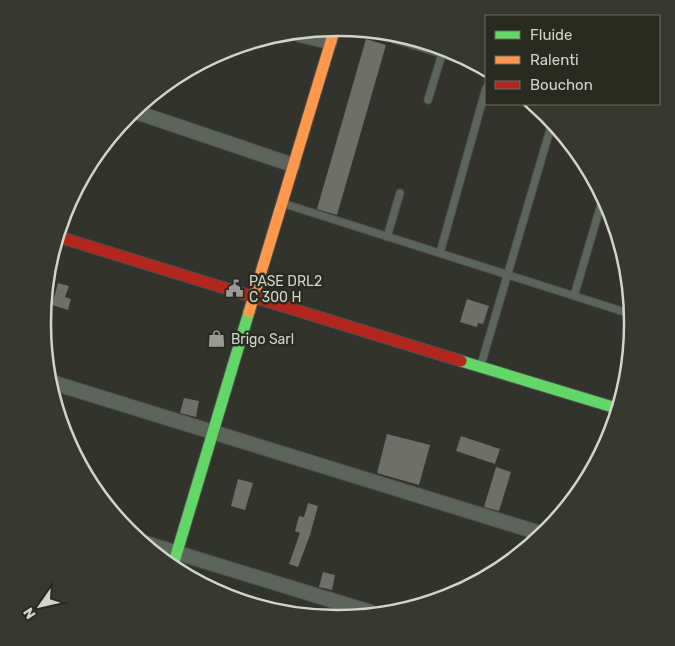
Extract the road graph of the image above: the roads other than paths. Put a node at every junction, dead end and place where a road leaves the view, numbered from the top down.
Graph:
1 (332, 36) edge
2 (312, 38) edge
3 (330, 42) junction
4 (446, 58) edge
5 (485, 92) edge
6 (428, 100) dead end
7 (141, 114) edge
8 (550, 131) edge
9 (293, 165) junction
10 (400, 193) dead end
11 (282, 203) junction
12 (600, 208) edge
13 (387, 236) junction
14 (64, 239) edge
15 (440, 253) junction
16 (507, 274) junction
17 (574, 296) junction
18 (253, 297) junction
19 (624, 312) edge
20 (480, 367) junction
21 (57, 384) edge
22 (611, 407) edge
23 (213, 432) junction
24 (535, 531) edge
25 (175, 557) edge
26 (358, 609) edge

1 - 3 street
2 - 3 street
3 - 9 street
4 - 6 lane
5 - 15 lane
7 - 9 street
8 - 16 lane
9 - 11 street
10 - 13 lane
11 - 13 lane
11 - 18 street
12 - 17 lane
13 - 15 lane
14 - 18 street
15 - 16 lane
16 - 17 lane
16 - 20 lane
17 - 19 lane
18 - 20 street
18 - 23 street
20 - 22 street
21 - 23 street
23 - 24 street
23 - 25 street
25 - 26 street

